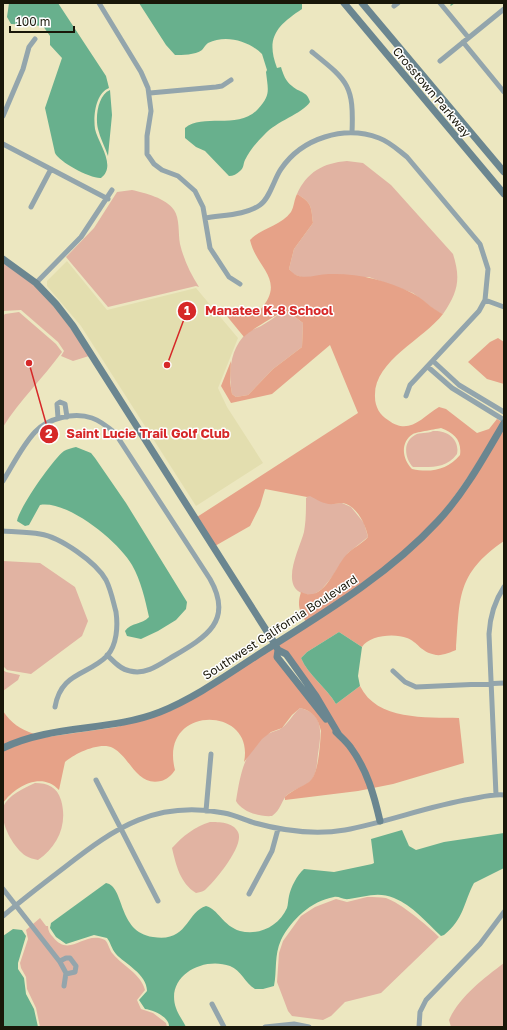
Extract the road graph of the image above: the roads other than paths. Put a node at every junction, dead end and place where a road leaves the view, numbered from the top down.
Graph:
1 (99, 3) edge
2 (344, 3) edge
3 (362, 3) edge
4 (440, 3) edge
5 (504, 9) edge
6 (468, 37) junction
7 (35, 39) dead end
8 (462, 42) junction
9 (312, 52) dead end
10 (440, 61) dead end
11 (231, 80) dead end
12 (504, 92) edge
13 (150, 93) junction
14 (3, 116) edge
15 (352, 133) junction
16 (3, 144) edge
17 (51, 169) junction
18 (504, 172) edge
19 (112, 190) dead end
20 (504, 194) edge
21 (108, 199) junction
22 (31, 207) dead end
23 (206, 218) junction
24 (3, 259) edge
25 (36, 283) junction
26 (240, 284) dead end
27 (485, 300) junction
28 (504, 307) edge
29 (433, 361) junction
30 (428, 367) junction
31 (406, 396) dead end
32 (504, 412) edge
33 (67, 417) junction
34 (58, 418) junction
35 (504, 422) edge
36 (3, 481) edge
37 (3, 531) edge
38 (504, 587) edge
39 (276, 647) junction
40 (107, 655) junction
41 (393, 671) dead end
42 (504, 683) edge
43 (492, 684) junction
44 (55, 707) dead end
45 (3, 748) edge
46 (211, 754) dead end
47 (96, 780) dead end
48 (496, 795) junction
49 (504, 796) edge
50 (206, 810) junction
51 (380, 821) junction
52 (120, 827) junction
53 (278, 829) junction
54 (3, 889) edge
55 (248, 894) dead end
56 (158, 901) dead end
57 (16, 905) junction
58 (504, 912) edge
59 (3, 916) edge
60 (60, 961) junction
61 (66, 974) junction
62 (64, 986) dead end
63 (212, 1004) dead end
64 (224, 1027) edge
65 (265, 1027) edge
66 (309, 1027) edge
67 (419, 1027) edge

1 - 13 street
2 - 20 street, Crosstown Parkway
3 - 18 street, Crosstown Parkway
4 - 6 street
5 - 6 street
6 - 8 street
7 - 14 street
8 - 10 street
8 - 12 street
9 - 15 street
11 - 13 street
13 - 23 street
15 - 23 street
15 - 27 street
16 - 17 street
17 - 21 street
17 - 22 street
19 - 21 street
21 - 25 street
23 - 26 street
24 - 25 street
25 - 39 street
27 - 28 street
27 - 29 street
29 - 30 street
29 - 32 street
30 - 31 street
30 - 35 street
33 - 34 street
33 - 34 street
33 - 40 street
34 - 36 street
35 - 39 street, Southwest California Boulevard
37 - 40 street
38 - 43 street
39 - 45 street, Southwest California Boulevard
39 - 51 street
40 - 44 street
41 - 43 street
42 - 43 street
43 - 48 street
46 - 50 street
47 - 52 street
48 - 49 street
48 - 51 street
50 - 52 street
50 - 53 street
51 - 53 street
52 - 56 street
52 - 57 street
53 - 55 street
54 - 57 street
57 - 59 street
57 - 60 street
58 - 67 street
60 - 61 street
60 - 61 street
61 - 62 street
63 - 64 street
65 - 66 street

